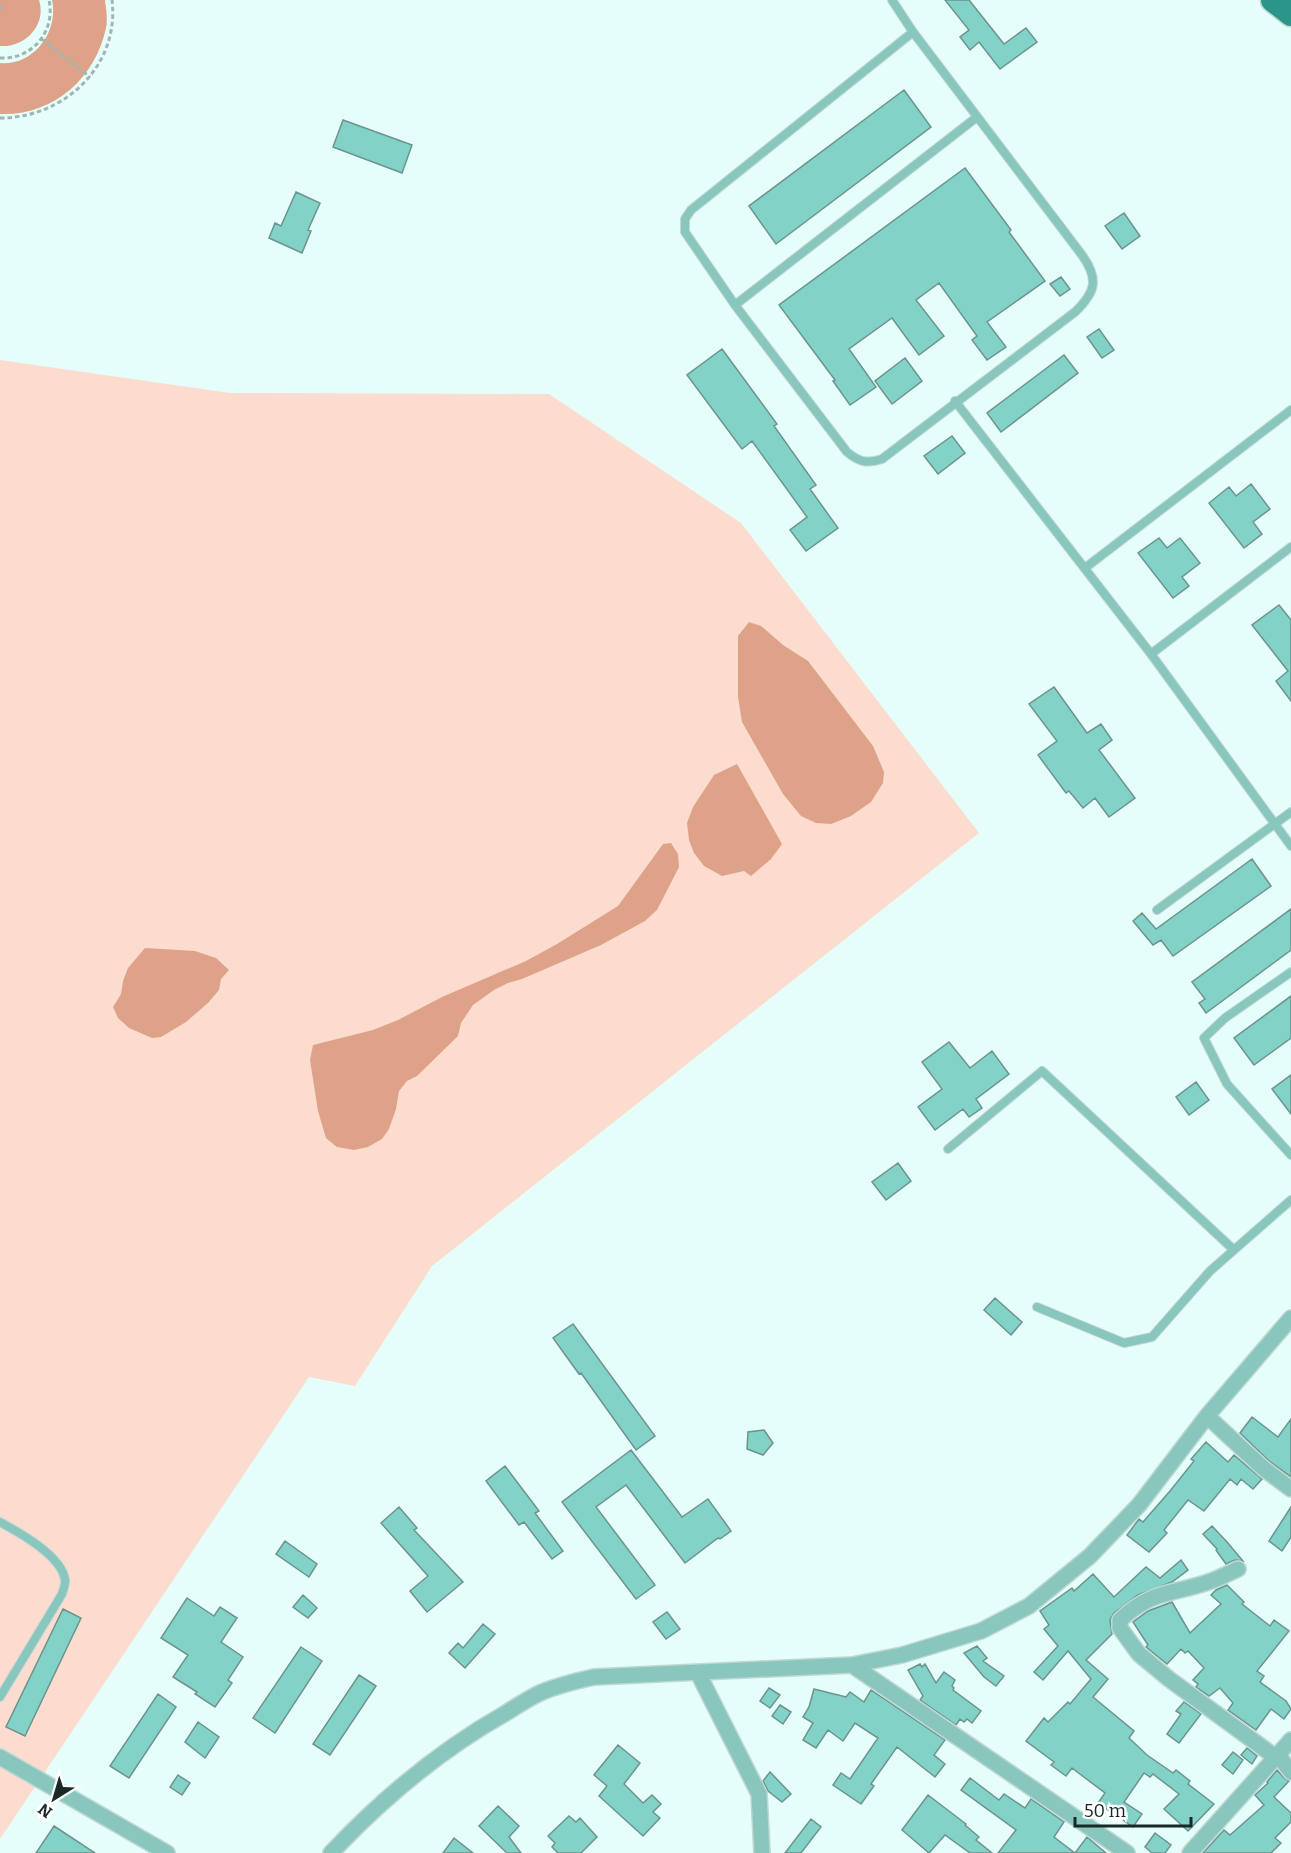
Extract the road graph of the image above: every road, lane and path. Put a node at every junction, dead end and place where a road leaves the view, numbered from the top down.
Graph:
1 (49, 0) edge
2 (112, 0) edge
3 (892, 0) edge
4 (1274, 0) edge
5 (1291, 14) edge
6 (913, 32) junction
7 (42, 39) junction
8 (0, 58) edge
9 (89, 76) junction
10 (977, 117) junction
11 (0, 118) edge
12 (735, 305) junction
13 (956, 401) junction
14 (1291, 410) edge
15 (1291, 547) edge
16 (1084, 568) junction
17 (1151, 654) junction
18 (1291, 812) edge
19 (1276, 824) junction
20 (1291, 846) edge
21 (1157, 910) dead end
22 (1291, 972) edge
23 (948, 1149) dead end
24 (1291, 1155) edge
25 (1291, 1200) edge
26 (1234, 1250) junction
27 (1037, 1307) dead end
28 (1291, 1318) edge
29 (1207, 1416) junction
30 (1291, 1489) edge
31 (0, 1522) edge
32 (1238, 1569) dead end
33 (852, 1665) junction
34 (698, 1673) junction
35 (0, 1697) edge
36 (1291, 1740) edge
37 (1276, 1755) junction
38 (0, 1757) edge
39 (1291, 1772) edge
40 (167, 1853) edge
41 (331, 1853) edge
42 (762, 1853) edge
43 (1127, 1853) edge
44 (1190, 1853) edge

1 - 7 path
2 - 9 path
3 - 6 lane
4 - 5 main road
6 - 10 lane
6 - 12 lane
7 - 8 path
7 - 9 path
9 - 11 path
10 - 12 lane
10 - 13 lane
12 - 13 lane
13 - 16 lane
14 - 16 lane
15 - 17 lane
16 - 17 lane
17 - 19 lane
18 - 19 lane
19 - 20 lane
19 - 21 lane
22 - 24 lane
23 - 26 lane
25 - 26 lane
26 - 27 lane
28 - 29 street
29 - 30 street
29 - 33 street
31 - 35 lane
32 - 37 street
33 - 34 street
33 - 43 street
34 - 41 street
34 - 42 street
36 - 37 street
37 - 39 street
37 - 44 street
38 - 40 street

